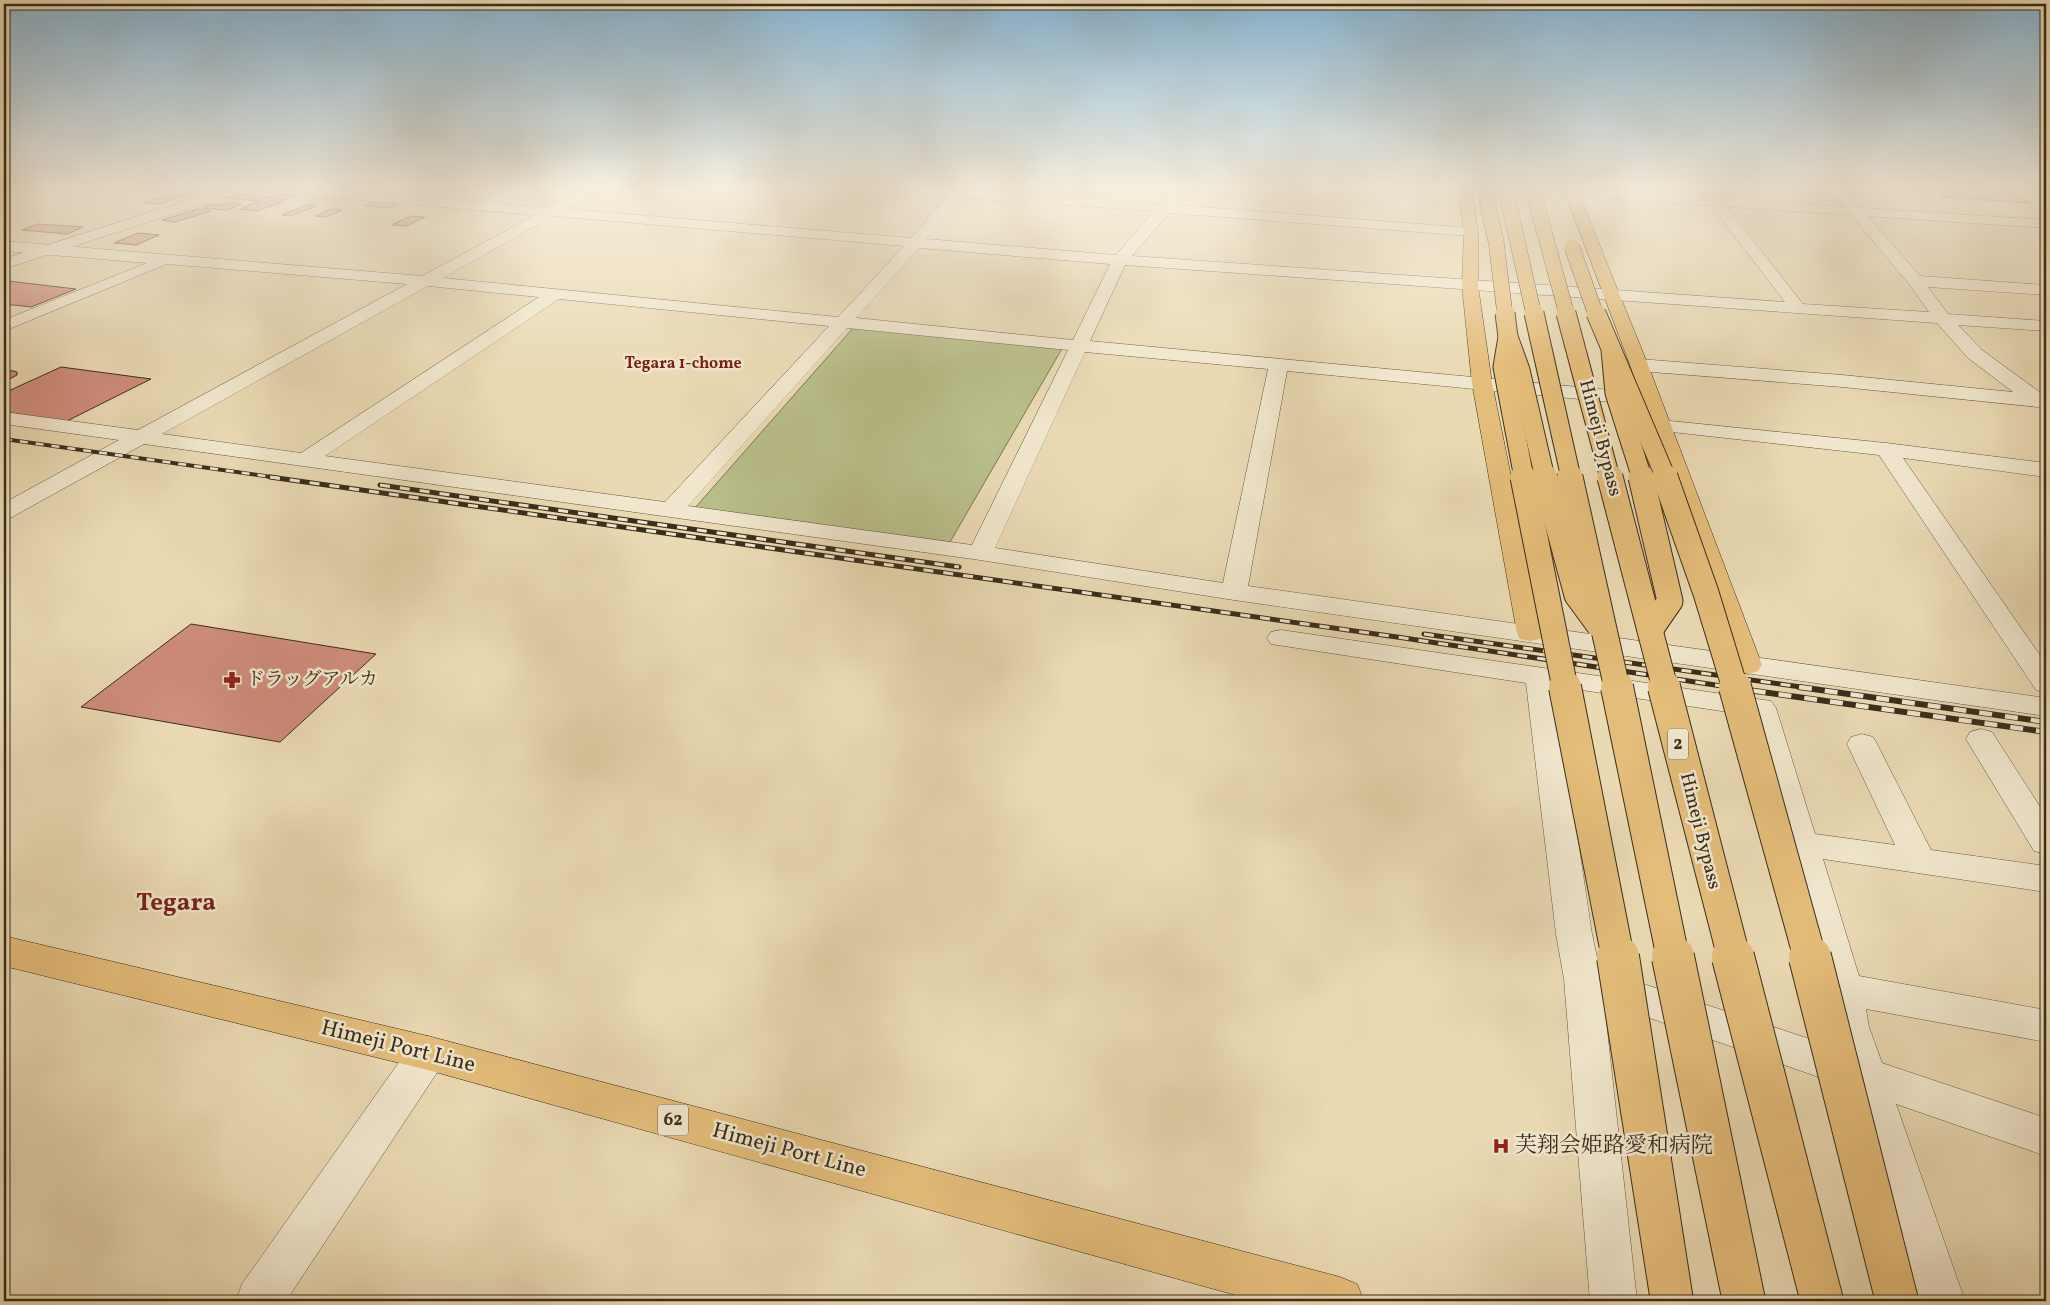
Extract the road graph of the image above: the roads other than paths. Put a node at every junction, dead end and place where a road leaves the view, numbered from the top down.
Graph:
1 (24, 248) edge
2 (53, 248) edge
3 (487, 248) edge
4 (910, 248) edge
5 (973, 248) edge
6 (1130, 248) edge
7 (1481, 248) edge
8 (1487, 248) edge
9 (1519, 248) edge
10 (1549, 248) edge
11 (1572, 248) edge
12 (1594, 248) edge
13 (1751, 248) edge
14 (1888, 248) edge
15 (47, 250) junction
16 (166, 260) junction
17 (1120, 260) junction
18 (4, 264) edge
19 (426, 281) junction
20 (1915, 281) junction
21 (1470, 286) junction
22 (2046, 290) edge
23 (1612, 294) junction
24 (554, 295) junction
25 (1797, 307) junction
26 (1942, 318) junction
27 (843, 322) junction
28 (4, 326) edge
29 (2046, 326) edge
30 (1508, 337) junction
31 (1081, 346) junction
32 (1611, 350) junction
33 (1279, 364) junction
34 (1639, 365) junction
35 (1482, 383) junction
36 (1651, 400) junction
37 (2042, 405) edge
38 (4, 418) edge
39 (1661, 426) junction
40 (142, 438) junction
41 (1886, 449) junction
42 (304, 460) junction
43 (2046, 470) edge
44 (670, 510) junction
45 (4, 512) edge
46 (980, 553) junction
47 (1234, 592) junction
48 (1650, 630) junction
49 (1530, 633) junction
50 (1606, 634) junction
51 (1281, 638) dead end
52 (1748, 665) junction
53 (1540, 676) junction
54 (2046, 684) edge
55 (2046, 706) edge
56 (1981, 739) dead end
57 (1862, 744) dead end
58 (2046, 842) edge
59 (1801, 844) junction
60 (1920, 861) junction
61 (2046, 878) edge
62 (4, 951) edge
63 (1583, 979) junction
64 (1844, 989) junction
65 (2046, 1026) edge
66 (428, 1053) junction
67 (1868, 1078) junction
68 (2046, 1137) edge
69 (259, 1301) edge
70 (1340, 1301) edge
71 (1613, 1301) edge
72 (1672, 1301) edge
73 (1744, 1301) edge
74 (1822, 1301) edge
75 (1897, 1301) edge
76 (1942, 1301) edge

1 - 15 street
2 - 15 street
3 - 19 street
4 - 27 street
5 - 17 street
6 - 17 street
7 - 21 main road
8 - 30 main road, bridge
9 - 50 main road, Himeji Bypass, bridge
10 - 48 main road, Himeji Bypass / 2, bridge
11 - 32 main road, bridge
12 - 23 main road
13 - 25 street
14 - 20 street
15 - 16 street
15 - 18 street
16 - 19 street
16 - 28 street
17 - 21 street
17 - 31 street
19 - 24 street
19 - 40 street
20 - 22 street
20 - 26 street
21 - 23 street
21 - 35 main road
23 - 25 street
23 - 34 main road
24 - 27 street
24 - 42 street
25 - 26 street
26 - 29 street
26 - 37 street
27 - 31 street
27 - 44 street
30 - 50 main road, bridge
30 - 72 main road, bridge
31 - 33 street
31 - 46 street
32 - 48 main road, bridge
32 - 75 main road, bridge
33 - 35 street
33 - 47 street
34 - 36 main road
34 - 37 street
35 - 36 street
35 - 49 main road
36 - 39 main road
38 - 40 street
39 - 41 street
39 - 52 main road
40 - 42 street
40 - 45 street
41 - 43 street
41 - 54 street
42 - 44 street
44 - 46 street
46 - 47 street
47 - 49 street
48 - 74 main road, Himeji Bypass / 2, bridge
49 - 52 street
50 - 73 main road, Himeji Bypass, bridge
51 - 53 street
52 - 55 street
53 - 59 street
53 - 63 street
56 - 58 street
57 - 60 street
59 - 60 street
59 - 64 street
60 - 61 street
62 - 66 main road, Himeji Port Line / 62
63 - 67 street
63 - 71 street
64 - 65 street
64 - 67 street
66 - 69 street
66 - 70 main road, Himeji Port Line / 62
67 - 68 street
67 - 76 street

